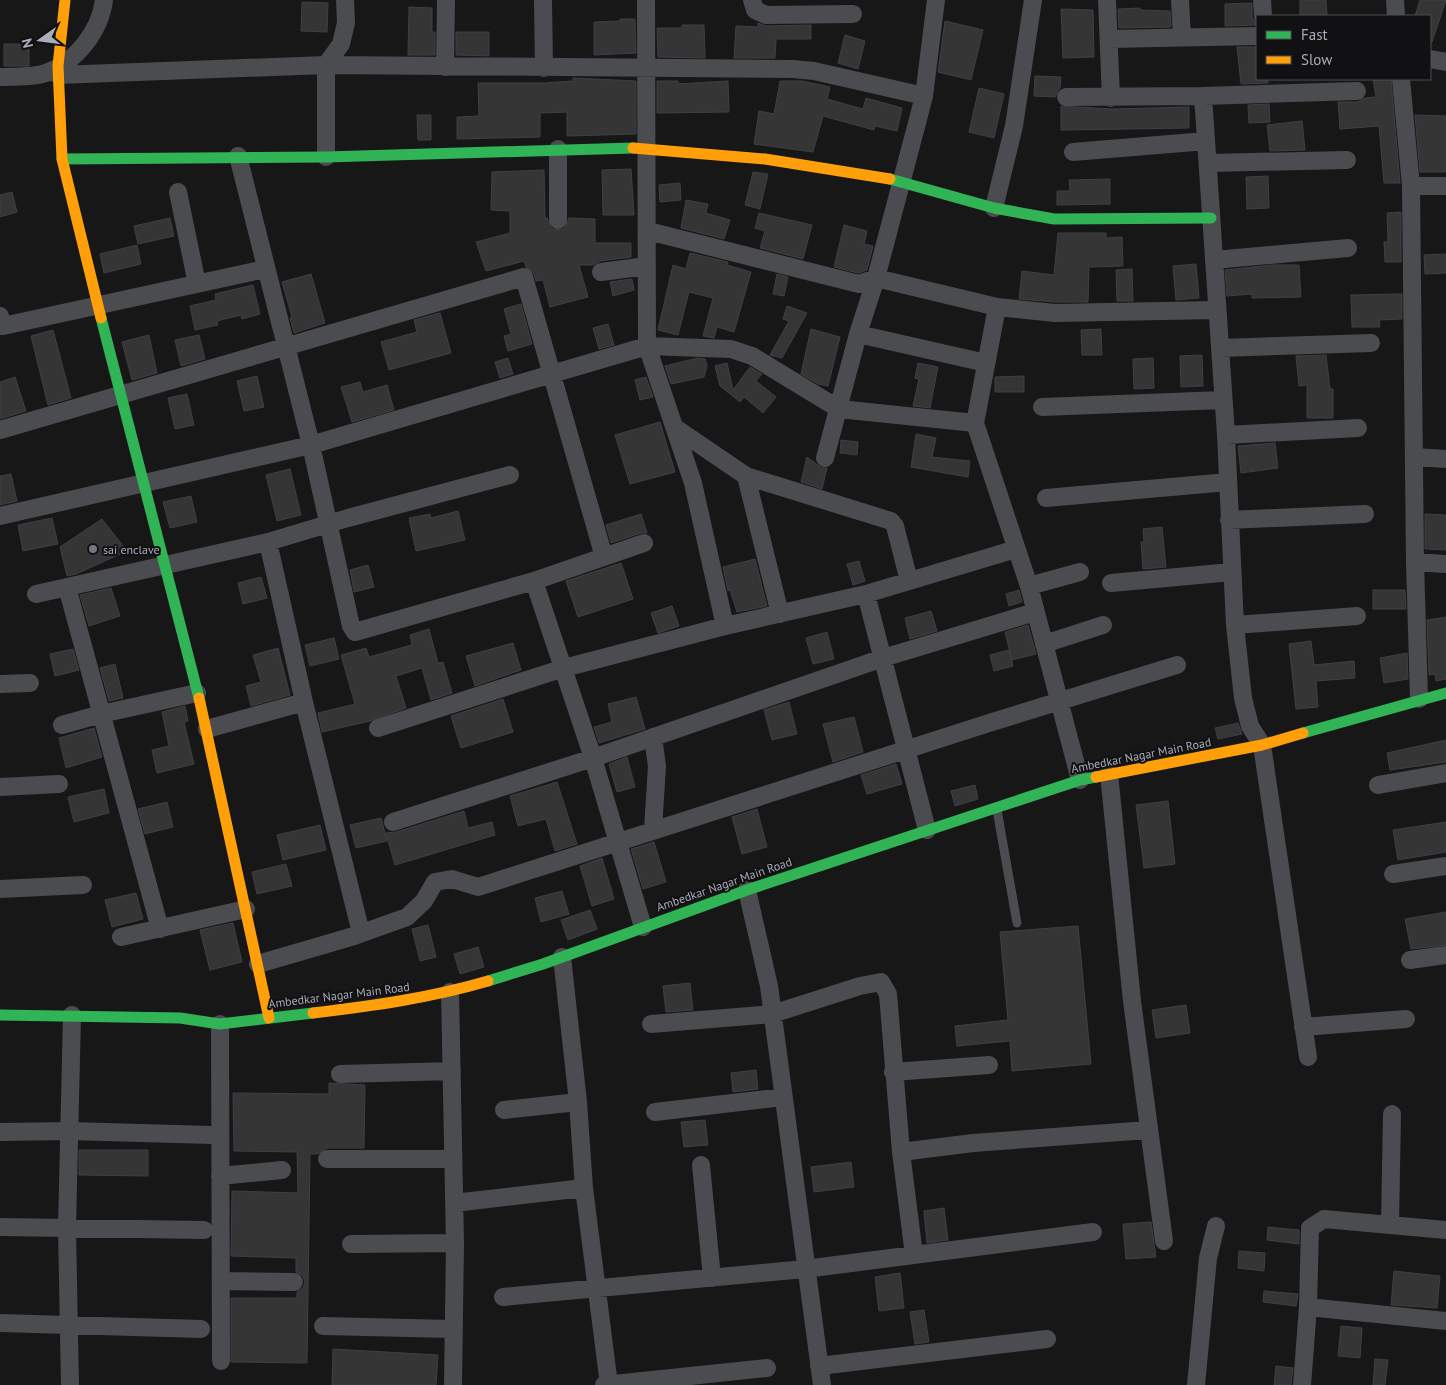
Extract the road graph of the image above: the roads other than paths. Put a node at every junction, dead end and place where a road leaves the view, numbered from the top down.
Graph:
1 (65, 0) edge
2 (104, 0) edge
3 (345, 0) edge
4 (446, 0) edge
5 (543, 0) edge
6 (646, 0) edge
7 (752, 0) edge
8 (936, 0) edge
9 (1033, 0) edge
10 (1107, 0) edge
11 (1180, 0) edge
12 (1262, 0) edge
13 (1396, 0) edge
14 (852, 14) dead end
15 (1263, 15) edge
16 (1396, 15) edge
17 (1256, 36) edge
18 (1182, 37) junction
19 (1109, 39) junction
20 (1431, 59) edge
21 (1446, 62) edge
22 (326, 65) junction
23 (446, 67) junction
24 (544, 68) junction
25 (58, 70) junction
26 (647, 70) junction
27 (0, 77) edge
28 (1401, 80) edge
29 (1357, 91) dead end
30 (924, 96) junction
31 (1203, 96) junction
32 (1066, 97) dead end
33 (1111, 98) junction
34 (1206, 142) junction
35 (647, 148) junction
36 (558, 149) junction
37 (1073, 152) dead end
38 (238, 156) junction
39 (326, 157) junction
40 (62, 159) junction
41 (1347, 160) dead end
42 (1208, 163) junction
43 (901, 181) junction
44 (1411, 186) junction
45 (1446, 186) edge
46 (178, 192) dead end
47 (994, 208) junction
48 (1211, 218) junction
49 (558, 220) dead end
50 (648, 231) junction
51 (1348, 248) dead end
52 (1214, 260) junction
53 (647, 266) junction
54 (265, 269) junction
55 (601, 272) dead end
56 (876, 278) junction
57 (197, 284) junction
58 (98, 305) junction
59 (997, 307) junction
60 (1217, 310) junction
61 (1, 323) edge
62 (858, 334) junction
63 (1371, 343) dead end
64 (647, 346) junction
65 (284, 348) junction
66 (1220, 348) junction
67 (986, 363) junction
68 (550, 373) junction
69 (122, 395) junction
70 (1223, 400) junction
71 (1042, 407) dead end
72 (839, 409) junction
73 (975, 423) junction
74 (674, 427) junction
75 (1358, 428) dead end
76 (0, 430) edge
77 (1226, 435) junction
78 (311, 445) junction
79 (1415, 457) junction
80 (825, 458) dead end
81 (1446, 459) edge
82 (510, 475) dead end
83 (746, 476) junction
84 (1228, 482) junction
85 (143, 483) junction
86 (1046, 498) dead end
87 (1365, 514) dead end
88 (0, 516) edge
89 (1229, 520) junction
90 (329, 523) junction
91 (268, 542) junction
92 (644, 543) dead end
93 (1016, 549) junction
94 (604, 557) junction
95 (1415, 562) junction
96 (1446, 564) edge
97 (164, 565) junction
98 (1080, 572) dead end
99 (1232, 572) junction
100 (534, 581) junction
101 (909, 581) junction
102 (1111, 583) dead end
103 (1029, 586) junction
104 (67, 587) junction
105 (36, 594) dead end
106 (866, 594) junction
107 (1035, 612) junction
108 (780, 614) junction
109 (1357, 616) dead end
110 (1103, 625) dead end
111 (1235, 625) junction
112 (725, 626) junction
113 (1044, 644) junction
114 (883, 658) junction
115 (1177, 665) dead end
116 (564, 668) junction
117 (30, 683) dead end
118 (0, 684) edge
119 (197, 693) junction
120 (1446, 693) edge
121 (1419, 699) junction
122 (1060, 700) junction
123 (304, 702) junction
124 (101, 714) junction
125 (62, 725) dead end
126 (378, 728) dead end
127 (207, 729) junction
128 (653, 737) junction
129 (1262, 746) junction
130 (907, 748) junction
131 (593, 758) junction
132 (1109, 774) junction
133 (1446, 774) edge
134 (1080, 780) junction
135 (59, 784) dead end
136 (1378, 785) dead end
137 (0, 787) edge
138 (996, 808) junction
139 (392, 822) dead end
140 (654, 830) junction
141 (927, 830) junction
142 (617, 842) junction
143 (1446, 866) edge
144 (1393, 874) dead end
145 (83, 885) dead end
146 (0, 889) edge
147 (747, 890) junction
148 (246, 909) junction
149 (1017, 923) dead end
150 (643, 927) junction
151 (160, 929) junction
152 (361, 933) junction
153 (121, 937) dead end
154 (1446, 955) edge
155 (562, 957) junction
156 (1410, 960) dead end
157 (258, 964) junction
158 (450, 992) junction
159 (772, 1014) junction
160 (0, 1015) edge
161 (72, 1015) junction
162 (269, 1018) junction
163 (1406, 1019) dead end
164 (220, 1024) junction
165 (651, 1024) dead end
166 (1303, 1027) junction
167 (1308, 1057) dead end
168 (989, 1065) dead end
169 (452, 1071) junction
170 (893, 1072) junction
171 (340, 1074) dead end
172 (783, 1097) junction
173 (578, 1102) junction
174 (504, 1110) dead end
175 (655, 1112) dead end
176 (1392, 1114) dead end
177 (1148, 1130) junction
178 (70, 1131) junction
179 (0, 1132) edge
180 (212, 1135) dead end
181 (900, 1152) junction
182 (327, 1159) dead end
183 (453, 1159) junction
184 (701, 1166) dead end
185 (282, 1170) dead end
186 (220, 1176) junction
187 (584, 1188) junction
188 (454, 1203) junction
189 (1390, 1225) junction
190 (1216, 1226) dead end
191 (0, 1227) edge
192 (67, 1228) junction
193 (204, 1230) dead end
194 (1446, 1230) edge
195 (1093, 1232) dead end
196 (1164, 1240) dead end
197 (455, 1243) junction
198 (351, 1244) dead end
199 (914, 1256) junction
200 (805, 1270) junction
201 (712, 1278) junction
202 (221, 1281) junction
203 (294, 1282) dead end
204 (596, 1288) junction
205 (503, 1297) dead end
206 (1308, 1308) junction
207 (1446, 1321) edge
208 (0, 1323) edge
209 (70, 1326) junction
210 (323, 1326) dead end
211 (201, 1329) dead end
212 (452, 1329) junction
213 (1047, 1339) dead end
214 (221, 1360) dead end
215 (820, 1366) junction
216 (768, 1368) dead end
217 (609, 1384) edge
218 (70, 1385) edge
219 (453, 1385) edge
220 (604, 1385) edge
221 (822, 1385) edge
222 (1196, 1385) edge
223 (1302, 1385) edge

1 - 25 street
2 - 25 street
3 - 22 street
4 - 23 street
5 - 24 street
6 - 26 street
7 - 14 street
8 - 30 street
9 - 47 street
10 - 19 street
11 - 18 street
12 - 15 street
13 - 16 street
17 - 18 street
18 - 19 street
19 - 33 street
20 - 21 street
22 - 23 street
22 - 25 street
22 - 39 street
23 - 24 street
24 - 26 street
25 - 27 street
25 - 40 street
26 - 30 street
26 - 35 street
28 - 44 street
29 - 31 street
30 - 43 street
31 - 33 street
31 - 34 street
32 - 33 street
34 - 37 street
34 - 42 street
35 - 36 street
35 - 43 street
35 - 50 street
36 - 39 street
36 - 49 street
38 - 39 street
38 - 40 street
38 - 54 street
40 - 58 street
41 - 42 street
42 - 48 street
43 - 47 street
43 - 56 street
44 - 45 street
44 - 79 street
46 - 57 street
47 - 48 street
48 - 52 street
50 - 53 street
50 - 56 street
51 - 52 street
52 - 60 street
53 - 55 street
53 - 64 street
54 - 57 street
54 - 65 street
56 - 59 street
56 - 62 street
57 - 58 street
58 - 61 street
58 - 69 street
59 - 60 street
59 - 67 street
60 - 66 street
62 - 67 street
62 - 72 street
63 - 66 street
64 - 68 street
64 - 72 street
64 - 74 street
65 - 68 street
65 - 69 street
65 - 78 street
66 - 70 street
67 - 73 street
68 - 78 street
68 - 94 street
69 - 76 street
69 - 85 street
70 - 71 street
70 - 77 street
72 - 73 street
72 - 80 street
73 - 93 street
74 - 83 street
74 - 112 street
75 - 77 street
77 - 84 street
78 - 85 street
78 - 90 street
79 - 81 street
79 - 95 street
82 - 90 street
83 - 101 street
83 - 108 street
84 - 86 street
84 - 89 street
85 - 88 street
85 - 97 street
87 - 89 street
89 - 99 street
90 - 91 street
90 - 100 street
91 - 97 street
91 - 123 street
92 - 94 street
93 - 101 street
93 - 103 street
94 - 100 street
95 - 96 street
95 - 121 street
97 - 104 street
97 - 119 street
98 - 103 street
99 - 102 street
99 - 111 street
100 - 116 street
101 - 106 street
103 - 107 street
104 - 105 street
104 - 124 street
106 - 108 street
106 - 114 street
107 - 113 street
107 - 114 street
108 - 112 street
109 - 111 street
110 - 113 street
111 - 129 street
112 - 116 street
113 - 122 street
114 - 128 street
114 - 130 street
115 - 122 street
116 - 126 street
116 - 131 street
117 - 118 street
119 - 124 street
119 - 127 street
120 - 121 street, Ambedkar Nagar Main Road
121 - 129 street, Ambedkar Nagar Main Road
122 - 130 street
122 - 134 street
123 - 127 street
123 - 152 street
124 - 125 street
124 - 151 street
127 - 148 street
128 - 131 street
128 - 140 street
129 - 132 street, Ambedkar Nagar Main Road
129 - 166 street
130 - 140 street
130 - 141 street
131 - 139 street
131 - 142 street
132 - 134 street, Ambedkar Nagar Main Road
132 - 177 street
133 - 136 street
134 - 138 street, Ambedkar Nagar Main Road
135 - 137 street
138 - 141 street, Ambedkar Nagar Main Road
138 - 149 lane
140 - 142 street
141 - 147 street, Ambedkar Nagar Main Road
142 - 150 street
142 - 152 street
143 - 144 street
145 - 146 street
147 - 150 street, Ambedkar Nagar Main Road
147 - 159 street
148 - 151 street
148 - 157 street
150 - 155 street, Ambedkar Nagar Main Road
151 - 153 street
152 - 157 street
154 - 156 street
155 - 158 street, Ambedkar Nagar Main Road
155 - 173 street
157 - 162 street
158 - 162 street, Ambedkar Nagar Main Road
158 - 169 street
159 - 165 street
159 - 170 street
159 - 172 street
160 - 161 street, Ambedkar Nagar Main Road
161 - 164 street, Ambedkar Nagar Main Road
161 - 178 street
162 - 164 street, Ambedkar Nagar Main Road
163 - 166 street
164 - 186 street
166 - 167 street
168 - 170 street
169 - 171 street
169 - 183 street
170 - 181 street
172 - 175 street
172 - 200 street
173 - 174 street
173 - 187 street
176 - 189 street
177 - 181 street
177 - 196 street
178 - 179 street
178 - 180 street
178 - 192 street
181 - 199 street
182 - 183 street
183 - 188 street
184 - 201 street
185 - 186 street
186 - 202 street
187 - 188 street
187 - 204 street
188 - 197 street
189 - 194 street
189 - 206 street
190 - 222 street
191 - 192 street
192 - 193 street
192 - 209 street
195 - 199 street
197 - 198 street
197 - 212 street
199 - 200 street
200 - 201 street
200 - 215 street
201 - 204 street
202 - 203 street
202 - 214 street
204 - 205 street
204 - 217 street
206 - 207 street
206 - 223 street
208 - 209 street
209 - 211 street
209 - 218 street
210 - 212 street
212 - 219 street
213 - 215 street
215 - 221 street
216 - 217 street
217 - 220 street

